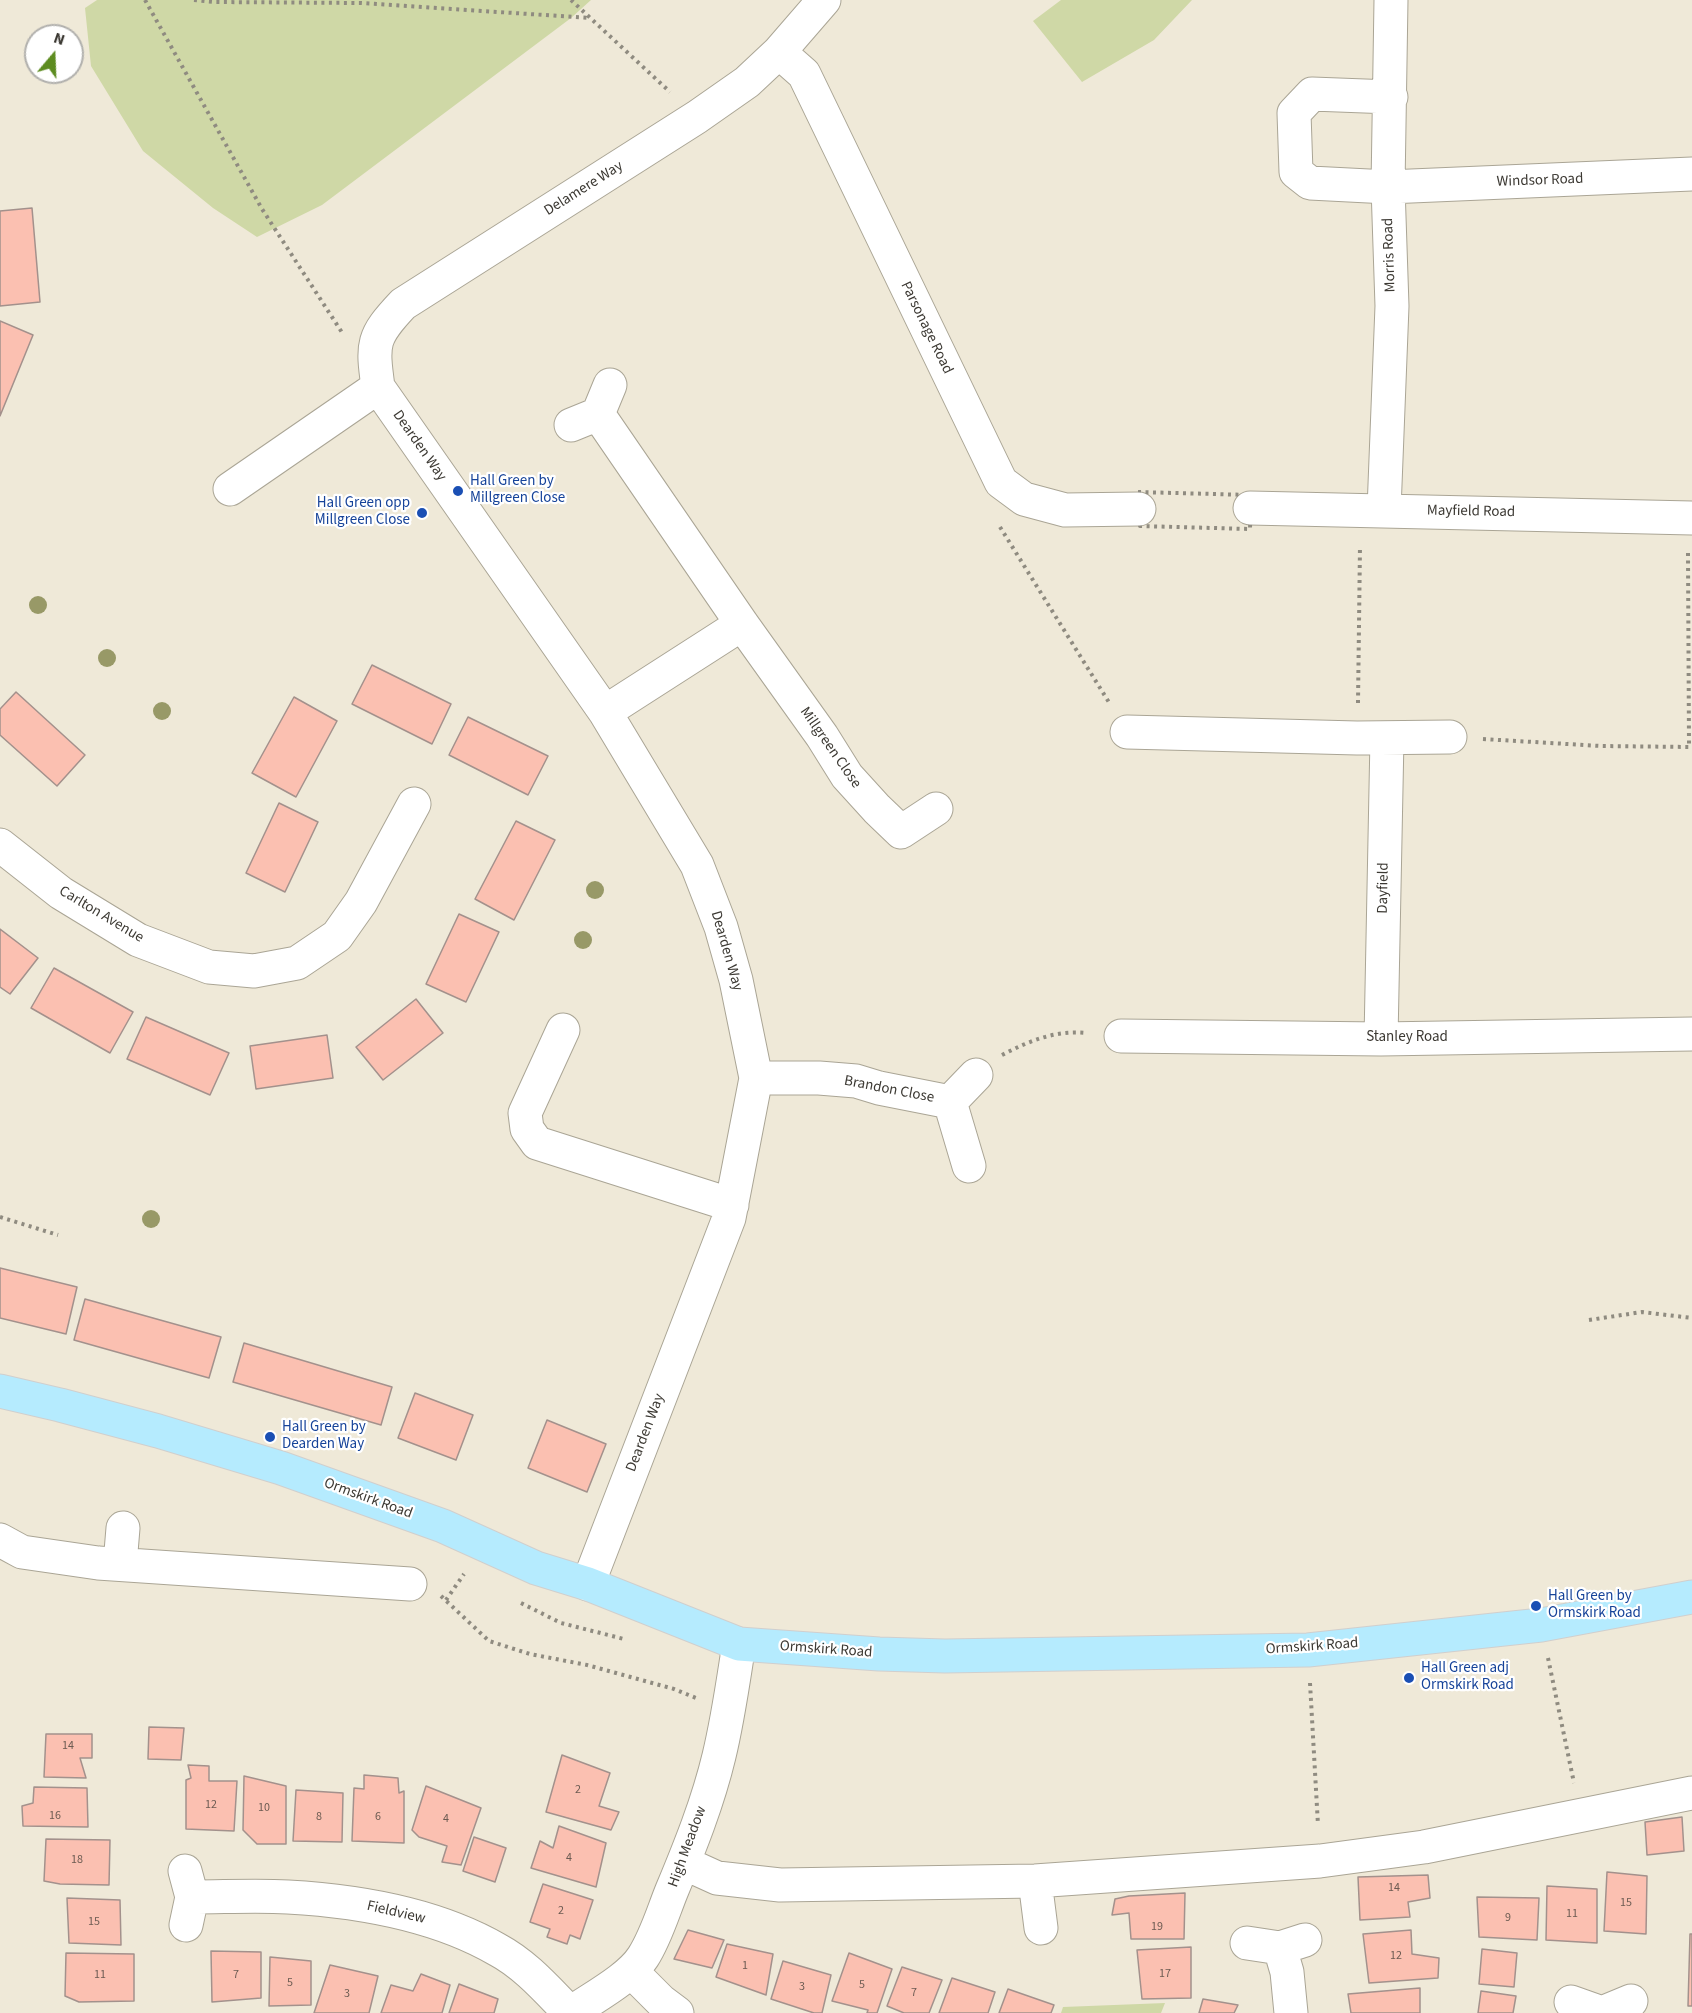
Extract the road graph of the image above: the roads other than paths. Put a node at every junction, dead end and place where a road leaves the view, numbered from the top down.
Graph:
1 (824, 0) edge
2 (1391, 0) edge
3 (779, 51) junction
4 (1391, 97) junction
5 (1692, 174) edge
6 (1388, 187) junction
7 (378, 387) junction
8 (593, 408) dead end
9 (230, 489) dead end
10 (1251, 508) road end
11 (1139, 509) road end
12 (1373, 510) junction
13 (1690, 518) edge
14 (742, 624) junction
15 (605, 712) junction
16 (1126, 732) road end
17 (1450, 737) road end
18 (1372, 738) junction
19 (414, 804) dead end
20 (936, 809) dead end
21 (0, 845) edge
22 (563, 1030) dead end
23 (1692, 1035) edge
24 (1121, 1036) road end
25 (1382, 1039) junction
26 (976, 1076) road end
27 (756, 1078) junction
28 (950, 1102) junction
29 (969, 1166) dead end
30 (732, 1205) junction
31 (0, 1391) edge
32 (123, 1528) dead end
33 (0, 1540) edge
34 (120, 1564) junction
35 (410, 1584) road end
36 (588, 1584) junction
37 (1692, 1597) edge
38 (739, 1644) junction
39 (1692, 1793) edge
40 (684, 1863) junction
41 (1035, 1881) junction
42 (188, 1898) dead end
43 (1041, 1928) dead end
44 (1247, 1943) dead end
45 (631, 1971) junction
46 (1571, 2002) dead end
47 (1612, 2009) edge
48 (570, 2013) edge
49 (677, 2013) edge
50 (1291, 2013) edge

1 - 3 street, Delamere Way
2 - 4 street, Morris Road
3 - 7 street, Delamere Way
3 - 11 street, Parsonage Road
4 - 6 street, Morris Road
4 - 6 street, Windsor Road
5 - 6 street, Windsor Road
6 - 12 street, Morris Road
7 - 9 street
7 - 15 street, Dearden Way
8 - 14 street, Millgreen Close
10 - 12 street, Mayfield Road
12 - 13 street, Mayfield Road
14 - 15 street
14 - 20 street, Millgreen Close
15 - 27 street, Dearden Way
16 - 18 street
17 - 18 street
18 - 25 street, Dayfield
19 - 21 street, Carlton Avenue
22 - 30 street
23 - 25 street, Stanley Road
24 - 25 street, Stanley Road
26 - 28 street, Brandon Close
27 - 28 street, Brandon Close
27 - 30 street, Dearden Way
28 - 29 street, Brandon Close
30 - 36 street, Dearden Way
31 - 36 main road, Ormskirk Road
32 - 34 street
33 - 34 street
34 - 35 street
36 - 38 main road, Ormskirk Road
37 - 38 main road, Ormskirk Road
38 - 40 street, High Meadow
39 - 41 street
40 - 41 street
40 - 45 street, High Meadow
41 - 43 street
42 - 48 street, Fieldview
44 - 50 street
45 - 48 street, High Meadow
45 - 49 street
46 - 47 street

